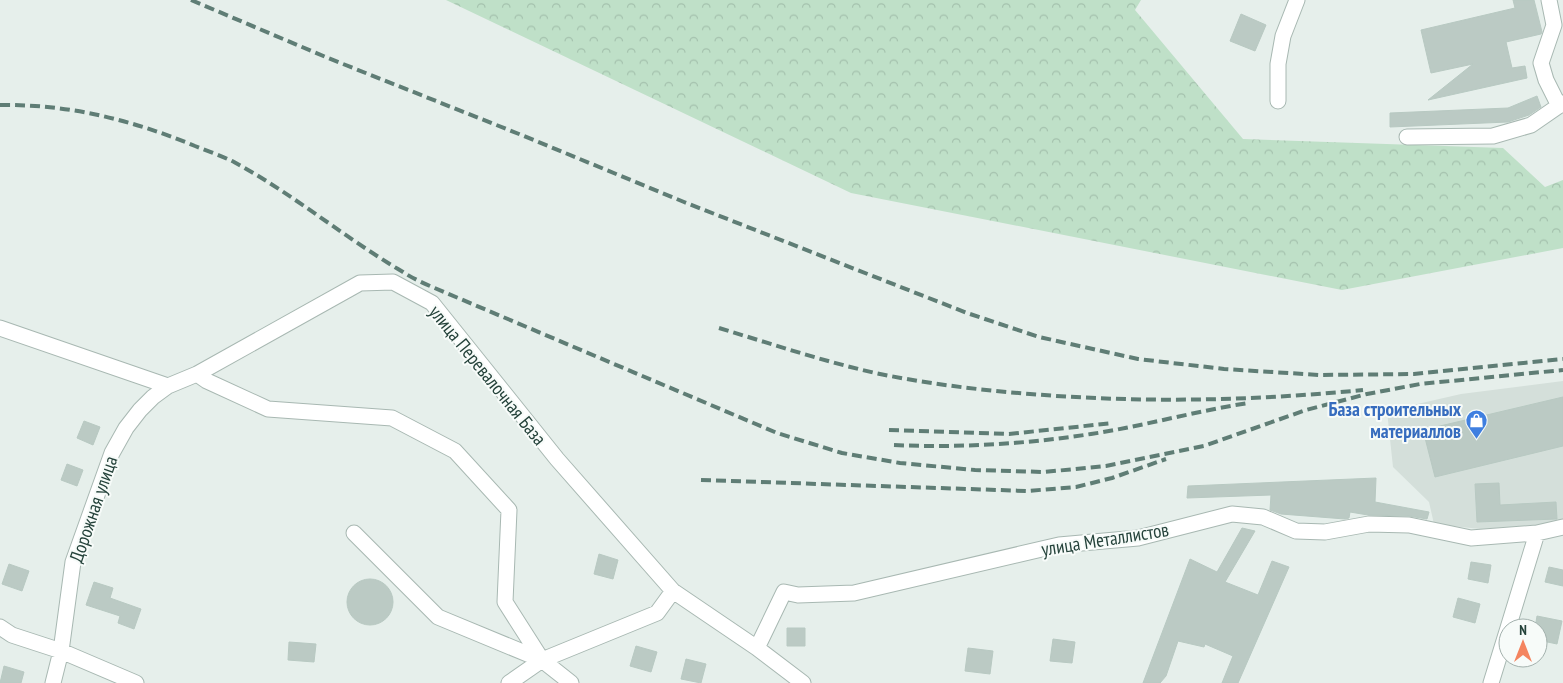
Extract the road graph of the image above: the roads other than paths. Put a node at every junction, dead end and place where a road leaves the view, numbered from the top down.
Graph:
1 (1297, 0) edge
2 (1549, 0) edge
3 (1278, 101) dead end
4 (1561, 105) edge
5 (1407, 137) dead end
6 (0, 328) edge
7 (197, 374) junction
8 (168, 386) junction
9 (1563, 528) edge
10 (354, 533) dead end
11 (1537, 534) junction
12 (673, 590) junction
13 (1511, 618) edge
14 (0, 627) edge
15 (757, 648) junction
16 (61, 651) junction
17 (542, 660) junction
18 (1498, 660) edge
19 (53, 683) edge
20 (136, 683) edge
21 (509, 683) edge
22 (570, 683) edge
23 (803, 683) edge
24 (1491, 683) edge

1 - 3 street
2 - 4 street
4 - 5 street
6 - 8 street
7 - 8 street, улица Перевалочная База
7 - 12 street, улица Перевалочная База
7 - 17 street
8 - 16 street, Дорожная улица
9 - 11 street, улица Металлистов
10 - 17 street
11 - 13 street
11 - 15 street, улица Металлистов
12 - 15 street, улица Перевалочная База
12 - 17 street
14 - 16 street
15 - 23 street, улица Перевалочная База
16 - 19 street, Дорожная улица
16 - 20 street
17 - 21 street
17 - 22 street
18 - 24 street

